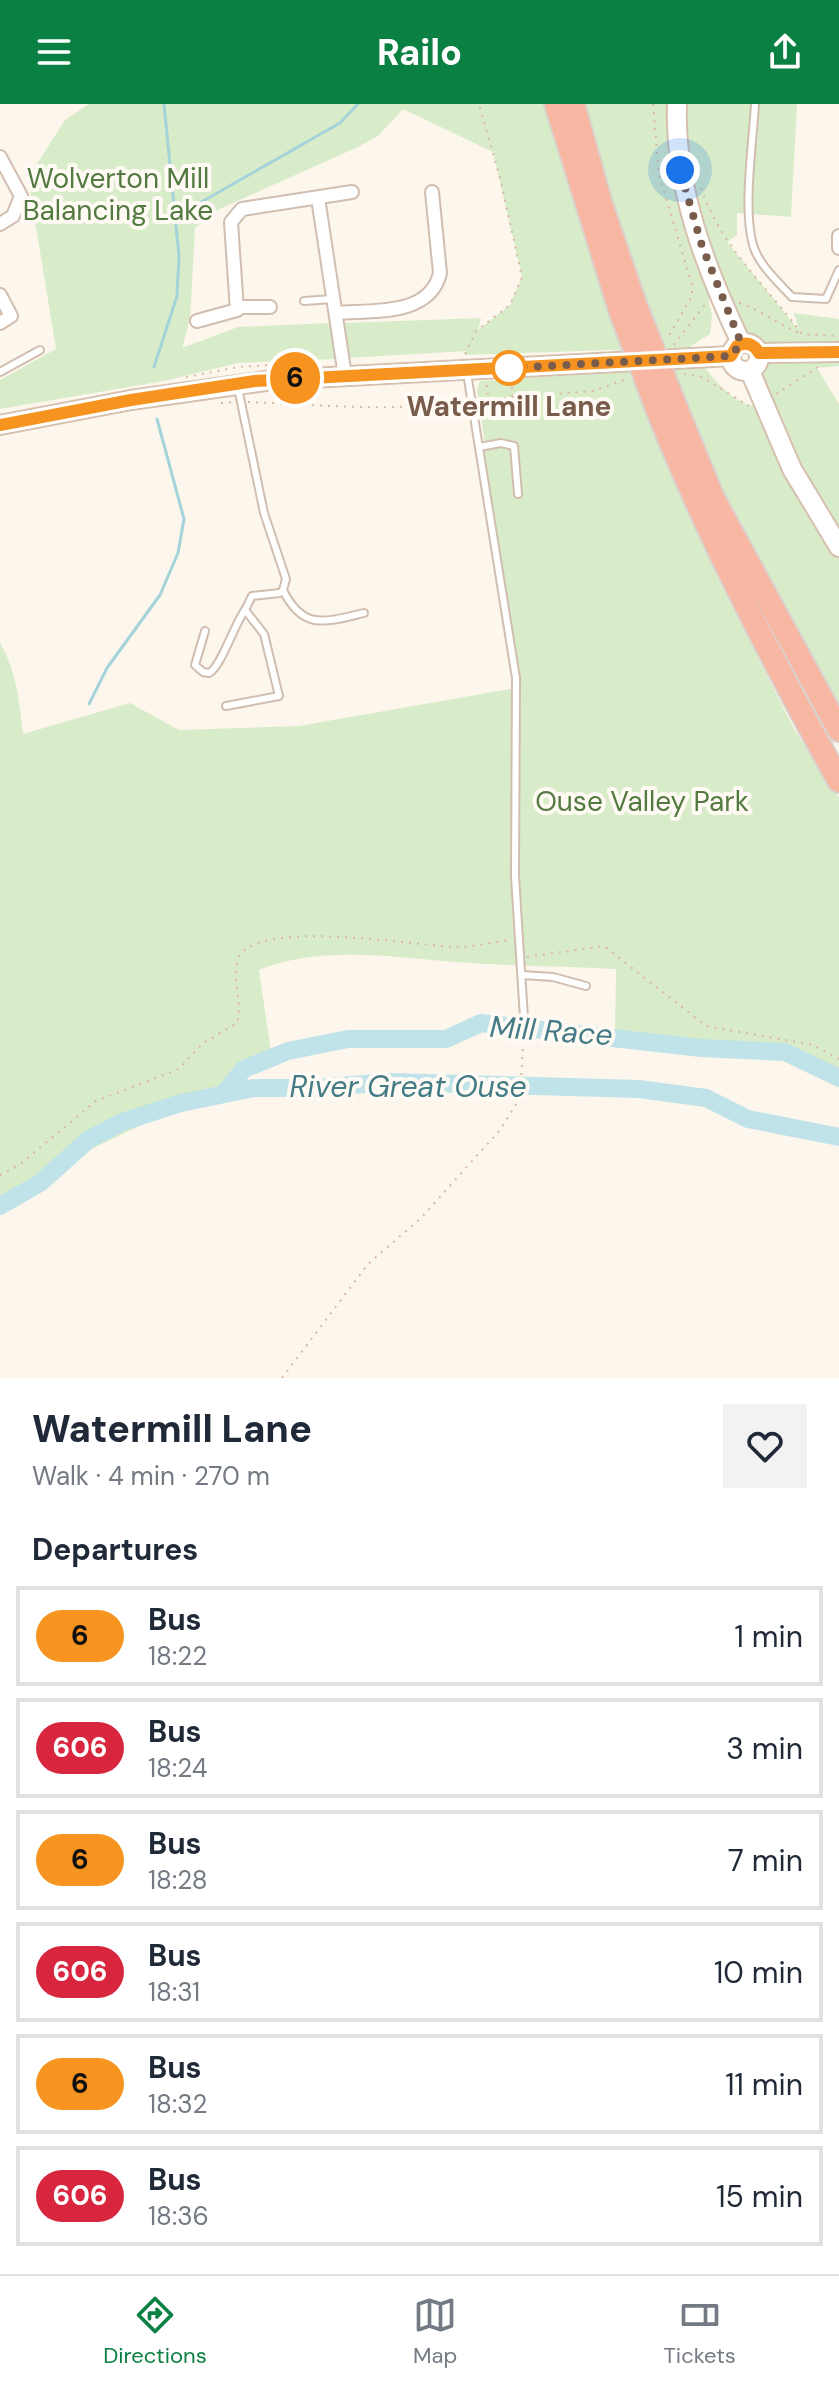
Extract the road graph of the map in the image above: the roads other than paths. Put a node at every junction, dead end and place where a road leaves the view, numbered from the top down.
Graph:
1 (556, 104) edge
2 (573, 104) edge
3 (677, 104) edge
4 (755, 104) edge
5 (1, 159) edge
6 (352, 192) dead end
7 (432, 192) dead end
8 (318, 198) junction
9 (0, 224) edge
10 (839, 236) edge
11 (839, 248) edge
12 (839, 270) edge
13 (0, 295) edge
14 (304, 301) dead end
15 (335, 306) junction
16 (237, 307) junction
17 (270, 307) dead end
18 (628, 307) junction
19 (197, 321) dead end
20 (0, 323) edge
21 (40, 350) dead end
22 (736, 350) junction
23 (839, 352) edge
24 (759, 353) junction
25 (466, 363) junction
26 (750, 371) junction
27 (0, 372) edge
28 (345, 376) junction
29 (239, 392) junction
30 (668, 412) junction
31 (0, 425) edge
32 (479, 447) junction
33 (518, 494) dead end
34 (839, 547) edge
35 (283, 590) junction
36 (245, 610) junction
37 (364, 613) dead end
38 (205, 631) dead end
39 (226, 706) dead end
40 (839, 730) edge
41 (839, 781) edge
42 (522, 975) junction
43 (586, 986) dead end
44 (524, 1018) road end

1 - 18 highway
2 - 18 highway
3 - 22 street
4 - 12 lane
5 - 9 street
6 - 8 street
7 - 15 street
8 - 15 street
8 - 16 street
10 - 11 street
13 - 20 street
14 - 15 lane
15 - 28 street
16 - 17 street
16 - 19 street
18 - 30 highway, bridge
21 - 27 lane
22 - 24 street
22 - 25 street
22 - 26 street
23 - 24 street
24 - 26 street
25 - 28 street
25 - 32 lane
26 - 34 street
28 - 29 street
29 - 31 street
29 - 35 lane
30 - 40 highway
30 - 41 highway
32 - 33 lane
32 - 42 lane
35 - 36 lane
35 - 37 lane
36 - 38 lane
36 - 39 lane
42 - 43 lane
42 - 44 lane

